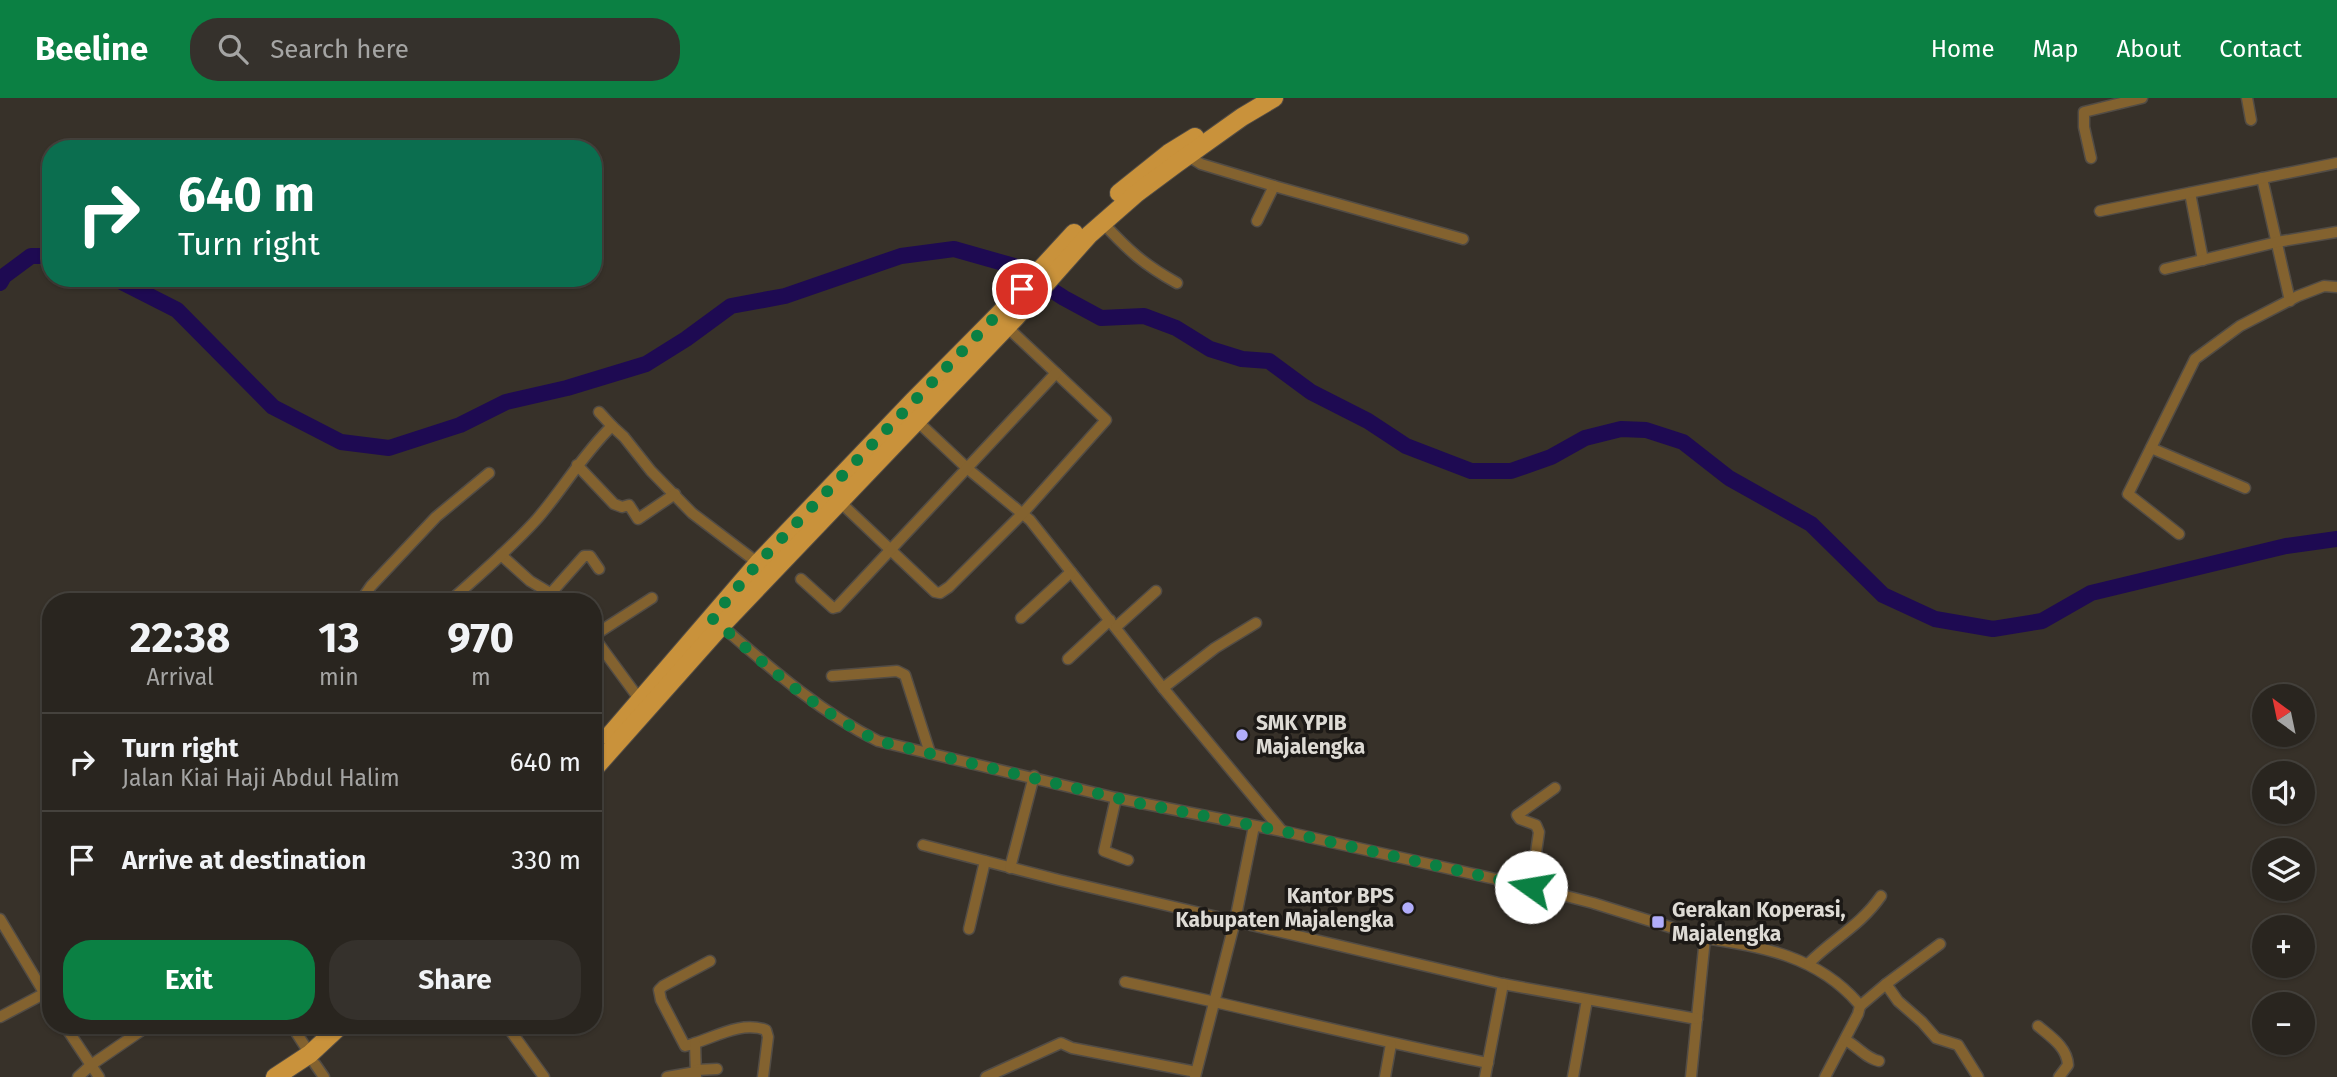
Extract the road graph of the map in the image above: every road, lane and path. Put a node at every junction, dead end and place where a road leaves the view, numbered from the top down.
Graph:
1 (1253, 98) edge
2 (1274, 98) edge
3 (2142, 98) edge
4 (2247, 98) edge
5 (2251, 120) dead end
6 (1188, 156) junction
7 (2091, 158) dead end
8 (2337, 163) edge
9 (2262, 177) junction
10 (1274, 186) junction
11 (2190, 193) junction
12 (2100, 211) dead end
13 (1257, 221) dead end
14 (1103, 223) junction
15 (2337, 232) edge
16 (1463, 239) dead end
17 (2277, 242) junction
18 (1060, 257) junction
19 (2203, 260) junction
20 (2165, 270) dead end
21 (1177, 283) dead end
22 (2337, 287) edge
23 (2290, 300) junction
24 (1010, 317) junction
25 (1056, 373) junction
26 (599, 412) dead end
27 (917, 421) junction
28 (612, 426) junction
29 (2151, 448) junction
30 (577, 465) junction
31 (968, 468) junction
32 (489, 472) dead end
33 (2245, 488) dead end
34 (675, 494) junction
35 (839, 501) junction
36 (1023, 513) junction
37 (2179, 534) dead end
38 (891, 549) junction
39 (501, 555) junction
40 (758, 563) junction
41 (599, 569) dead end
42 (1071, 572) junction
43 (801, 579) dead end
44 (1156, 591) dead end
45 (366, 593) edge
46 (459, 593) edge
47 (551, 593) joint
48 (652, 598) dead end
49 (1021, 618) dead end
50 (716, 622) junction
51 (1113, 623) junction
52 (1256, 624) dead end
53 (602, 630) edge
54 (602, 648) edge
55 (1068, 659) dead end
56 (832, 676) dead end
57 (1163, 688) junction
58 (640, 700) junction
59 (602, 744) edge
60 (930, 753) junction
61 (602, 758) edge
62 (1034, 776) junction
63 (1555, 788) dead end
64 (1116, 797) junction
65 (1254, 826) junction
66 (1282, 831) junction
67 (923, 845) dead end
68 (1128, 860) dead end
69 (985, 861) junction
70 (1010, 867) junction
71 (1531, 887) junction
72 (1881, 896) dead end
73 (0, 919) edge
74 (1235, 921) junction
75 (969, 929) dead end
76 (1704, 938) junction
77 (1940, 944) dead end
78 (710, 961) dead end
79 (1809, 963) junction
80 (1125, 982) dead end
81 (42, 984) edge
82 (1503, 984) junction
83 (1886, 984) junction
84 (42, 995) edge
85 (1587, 1000) junction
86 (1214, 1001) junction
87 (1860, 1006) junction
88 (0, 1017) edge
89 (1696, 1018) junction
90 (2038, 1026) dead end
91 (70, 1034) edge
92 (136, 1034) edge
93 (297, 1034) edge
94 (335, 1034) edge
95 (346, 1034) edge
96 (513, 1034) edge
97 (1845, 1040) junction
98 (695, 1043) junction
99 (1391, 1044) junction
100 (1879, 1061) dead end
101 (1488, 1063) junction
102 (91, 1065) junction
103 (316, 1065) edge
104 (716, 1069) dead end
105 (696, 1073) edge
106 (1195, 1075) edge
107 (78, 1077) edge
108 (99, 1077) edge
109 (275, 1077) edge
110 (294, 1077) edge
111 (544, 1077) edge
112 (667, 1077) edge
113 (762, 1077) edge
114 (986, 1077) edge
115 (1385, 1077) edge
116 (1485, 1077) edge
117 (1573, 1077) edge
118 (1691, 1077) edge
119 (1825, 1077) edge
120 (1978, 1077) edge
121 (2059, 1077) edge

1 - 18 main road
2 - 6 main road
3 - 7 street
4 - 5 street
6 - 10 street
6 - 14 main road
8 - 9 street
9 - 11 street
9 - 17 street
10 - 13 street
10 - 16 street
11 - 12 street
11 - 19 street
14 - 18 main road
14 - 21 street
15 - 17 street
17 - 19 street
17 - 23 street
18 - 24 main road
19 - 20 street
22 - 23 street
23 - 29 street
24 - 25 street
24 - 27 main road
24 - 40 main road
25 - 31 street
25 - 36 street
26 - 28 street
27 - 31 street
27 - 35 main road
28 - 30 street
28 - 34 street
29 - 33 street
29 - 37 street
30 - 34 street
30 - 39 street
31 - 36 street
31 - 38 street
32 - 45 street
34 - 40 street
35 - 38 street
35 - 50 main road
36 - 38 street
36 - 42 street
38 - 43 street
39 - 46 street
39 - 47 street
40 - 50 main road
41 - 47 street
42 - 49 street
42 - 51 street
44 - 51 street
48 - 53 street
50 - 58 main road
50 - 60 street
50 - 61 main road
51 - 55 street
51 - 57 street
52 - 57 street
54 - 58 street
56 - 60 street
57 - 66 street
58 - 59 main road
60 - 62 street
62 - 64 street
62 - 70 street
63 - 71 street
64 - 65 street
64 - 68 street
65 - 66 street
65 - 74 street
66 - 71 street
67 - 69 street
69 - 70 street
69 - 75 street
70 - 74 street
71 - 76 street
72 - 79 street
73 - 81 street
74 - 82 street
74 - 86 street
76 - 79 street
76 - 89 street
77 - 83 street
78 - 98 street
79 - 87 street
80 - 86 street
82 - 85 street
82 - 101 street
83 - 87 street
83 - 120 street
84 - 88 street
85 - 89 street
85 - 117 street
86 - 99 street
86 - 106 street
87 - 97 street
89 - 118 street
90 - 121 street
91 - 102 street
92 - 102 street
93 - 103 street
94 - 103 main road
95 - 103 main road
96 - 111 street
97 - 100 street
97 - 119 street
98 - 105 street
98 - 113 street
99 - 101 street
99 - 115 street
101 - 116 street
102 - 107 street
102 - 108 street
103 - 109 main road
103 - 110 main road
104 - 105 street
105 - 112 street
106 - 114 street

